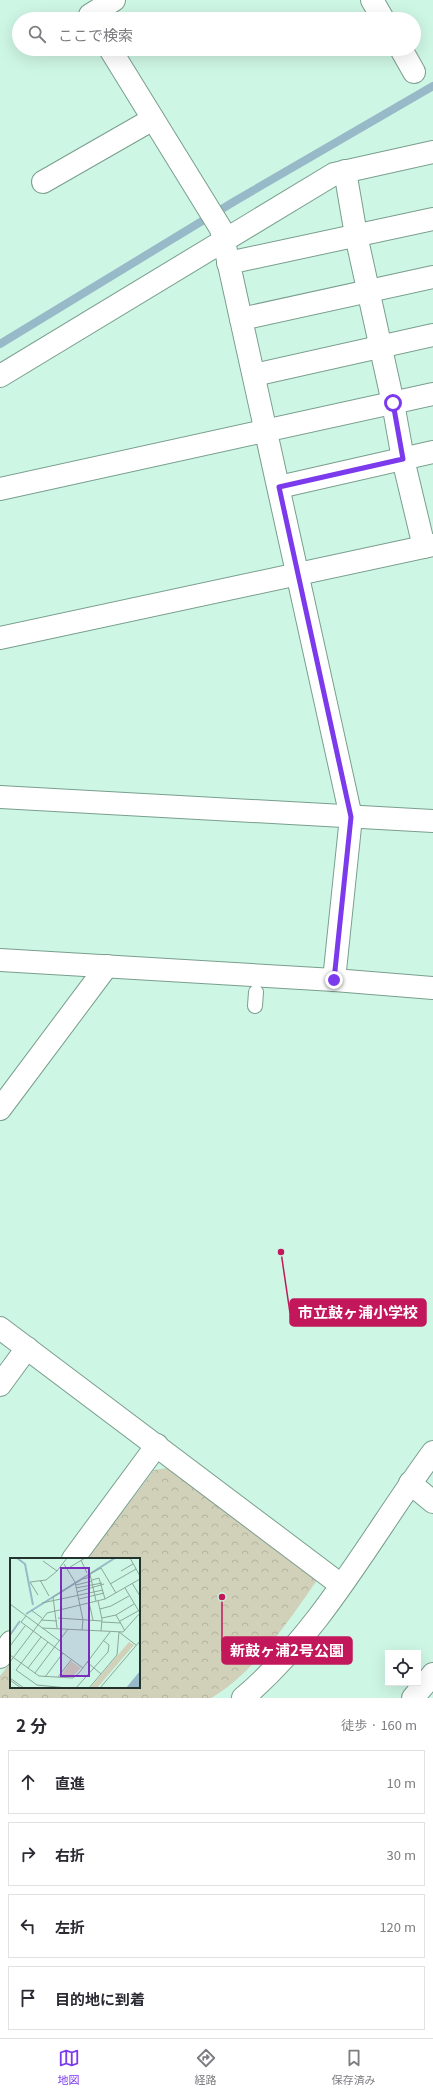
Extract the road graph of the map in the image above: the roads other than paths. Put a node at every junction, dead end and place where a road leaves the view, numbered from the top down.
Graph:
1 (114, 0) edge
2 (372, 0) edge
3 (88, 11) edge
4 (379, 12) edge
5 (114, 56) edge
6 (405, 56) edge
7 (414, 72) dead end
8 (153, 119) junction
9 (433, 152) edge
10 (345, 171) junction
11 (43, 182) dead end
12 (433, 219) edge
13 (356, 235) junction
14 (222, 236) junction
15 (228, 263) junction
16 (433, 277) edge
17 (368, 291) junction
18 (241, 320) junction
19 (433, 335) edge
20 (380, 346) junction
21 (254, 375) junction
22 (0, 376) edge
23 (433, 394) edge
24 (393, 403) junction
25 (266, 431) junction
26 (433, 452) edge
27 (403, 459) junction
28 (279, 487) junction
29 (0, 489) edge
30 (428, 546) edge
31 (297, 573) junction
32 (0, 638) edge
33 (0, 797) edge
34 (351, 817) junction
35 (433, 821) edge
36 (0, 960) edge
37 (107, 966) junction
38 (334, 980) junction
39 (433, 988) edge
40 (0, 1109) edge
41 (0, 1328) edge
42 (28, 1348) junction
43 (0, 1386) edge
44 (157, 1445) junction
45 (433, 1452) edge
46 (410, 1483) junction
47 (433, 1502) edge
48 (74, 1558) edge
49 (341, 1585) junction
50 (10, 1643) edge
51 (0, 1657) edge
52 (433, 1674) edge
53 (243, 1698) edge
54 (413, 1698) edge

1 - 3 street
2 - 4 street
5 - 8 street
6 - 7 street
8 - 11 street
8 - 14 street
9 - 10 street
10 - 13 street
10 - 14 street
12 - 13 street
13 - 15 street
13 - 17 street
14 - 15 street
14 - 22 street
15 - 18 street
16 - 17 street
17 - 18 street
17 - 20 street
18 - 21 street
19 - 20 street
20 - 21 street
20 - 24 street
21 - 25 street
23 - 24 street
24 - 25 street
24 - 27 street
25 - 28 street
25 - 29 street
26 - 27 street
27 - 28 street
27 - 30 street
28 - 31 street
30 - 31 street
31 - 32 street
31 - 34 street
33 - 34 street
34 - 35 street
34 - 38 street
36 - 37 street
37 - 38 street
37 - 40 street
38 - 39 street
41 - 42 street
42 - 43 street
42 - 44 street
44 - 48 street
44 - 49 street
45 - 46 street
46 - 47 street
46 - 49 street
49 - 53 street
50 - 51 street
52 - 54 street

